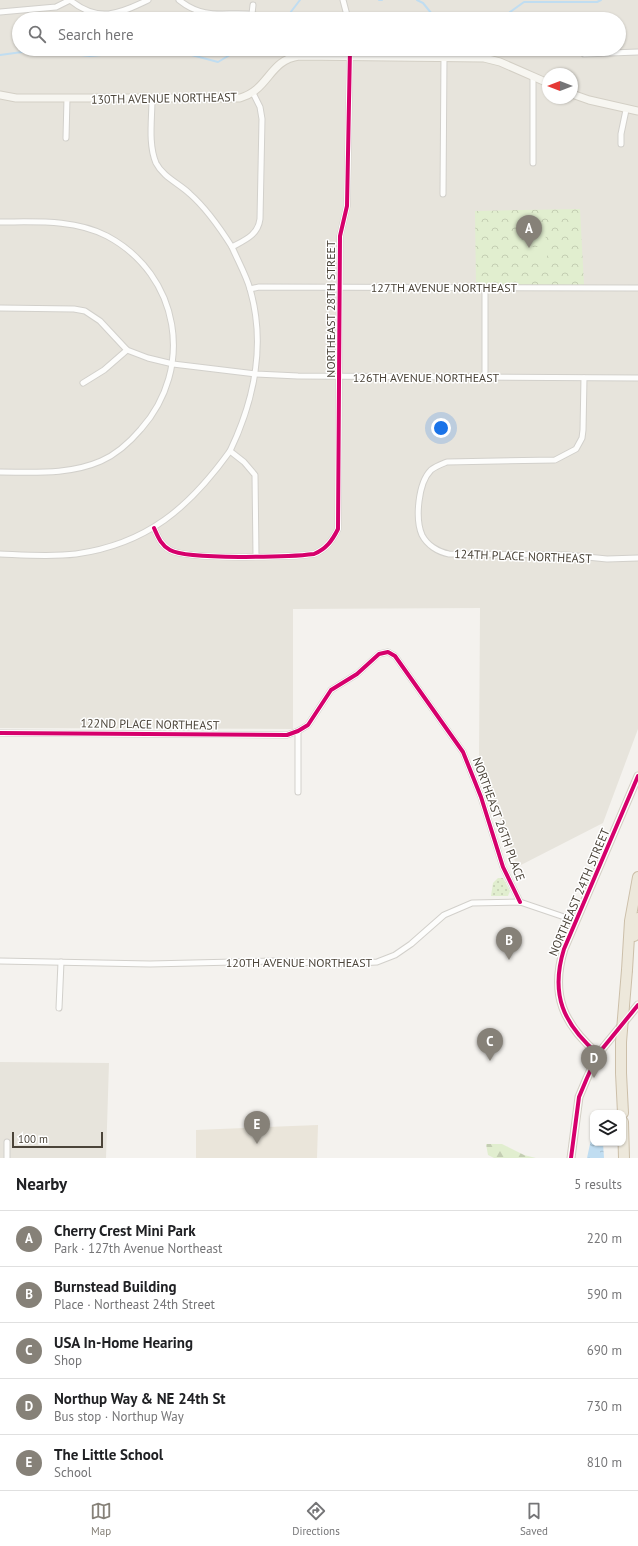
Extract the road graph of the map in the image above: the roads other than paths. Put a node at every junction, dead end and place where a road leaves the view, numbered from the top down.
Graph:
1 (70, 0) edge
2 (148, 0) edge
3 (179, 0) edge
4 (343, 0) edge
5 (253, 5) dead end
6 (0, 12) edge
7 (92, 12) edge
8 (122, 12) edge
9 (200, 12) edge
10 (252, 12) edge
11 (346, 12) edge
12 (626, 52) edge
13 (638, 52) edge
14 (302, 56) edge
15 (350, 56) edge
16 (425, 56) edge
17 (290, 57) joint
18 (444, 57) junction
19 (533, 76) junction
20 (542, 80) edge
21 (253, 93) junction
22 (0, 95) edge
23 (578, 96) edge
24 (67, 98) junction
25 (152, 99) junction
26 (626, 110) junction
27 (638, 112) edge
28 (66, 138) dead end
29 (621, 144) dead end
30 (533, 163) dead end
31 (443, 194) dead end
32 (0, 222) edge
33 (232, 247) junction
34 (340, 287) junction
35 (485, 287) junction
36 (638, 288) edge
37 (250, 289) junction
38 (0, 308) edge
39 (127, 350) junction
40 (173, 364) junction
41 (256, 374) junction
42 (339, 376) junction
43 (485, 378) junction
44 (584, 378) junction
45 (638, 378) edge
46 (83, 383) dead end
47 (230, 452) junction
48 (0, 472) edge
49 (154, 528) junction
50 (0, 554) edge
51 (256, 555) junction
52 (638, 558) edge
53 (298, 732) junction
54 (0, 733) edge
55 (638, 776) edge
56 (298, 792) dead end
57 (638, 877) edge
58 (520, 902) junction
59 (638, 918) edge
60 (576, 920) junction
61 (0, 961) edge
62 (61, 962) junction
63 (627, 970) junction
64 (638, 1005) edge
65 (59, 1008) dead end
66 (598, 1054) junction
67 (623, 1110) edge
68 (7, 1142) dead end
69 (624, 1146) edge
70 (7, 1158) edge
71 (571, 1158) edge
72 (624, 1158) edge

1 - 6 street
1 - 7 street
2 - 8 street
3 - 9 street
4 - 11 street
5 - 10 street
12 - 13 street
14 - 17 street
15 - 34 street, NORTHEAST 28TH STREET
16 - 18 street
17 - 21 street, 130TH AVENUE NORTHEAST
18 - 19 street
18 - 31 street
19 - 20 street
19 - 30 street
21 - 25 street, 130TH AVENUE NORTHEAST
21 - 33 street
22 - 24 street, 130TH AVENUE NORTHEAST
23 - 26 street
24 - 25 street, 130TH AVENUE NORTHEAST
24 - 28 street
25 - 33 street
26 - 27 street
26 - 29 street
32 - 40 street
33 - 37 street
34 - 35 street, 127TH AVENUE NORTHEAST
34 - 37 street, 127TH AVENUE NORTHEAST
34 - 42 street, NORTHEAST 28TH STREET
35 - 36 street, 127TH AVENUE NORTHEAST
35 - 43 street
37 - 41 street
38 - 39 street
39 - 40 street, 126TH AVENUE NORTHEAST
39 - 46 street
40 - 41 street, 126TH AVENUE NORTHEAST
40 - 48 street
41 - 42 street, 126TH AVENUE NORTHEAST
41 - 47 street
42 - 43 street, 126TH AVENUE NORTHEAST
42 - 51 street, NORTHEAST 28TH STREET
43 - 44 street, 126TH AVENUE NORTHEAST
44 - 45 street, 126TH AVENUE NORTHEAST
44 - 52 street, 124TH PLACE NORTHEAST
47 - 49 street
47 - 51 street
49 - 50 street
49 - 51 street
53 - 54 street, 122ND PLACE NORTHEAST
53 - 56 street
53 - 58 street, NORTHEAST 26TH PLACE
55 - 60 street, NORTHEAST 24TH STREET
57 - 63 highway
58 - 60 street, 120TH AVENUE NORTHEAST
58 - 62 street, 120TH AVENUE NORTHEAST
59 - 63 highway
60 - 66 street, NORTHEAST 24TH STREET
61 - 62 street, 120TH AVENUE NORTHEAST
62 - 65 street
63 - 67 highway, bridge
64 - 66 street
66 - 71 street
68 - 70 street
69 - 72 highway

